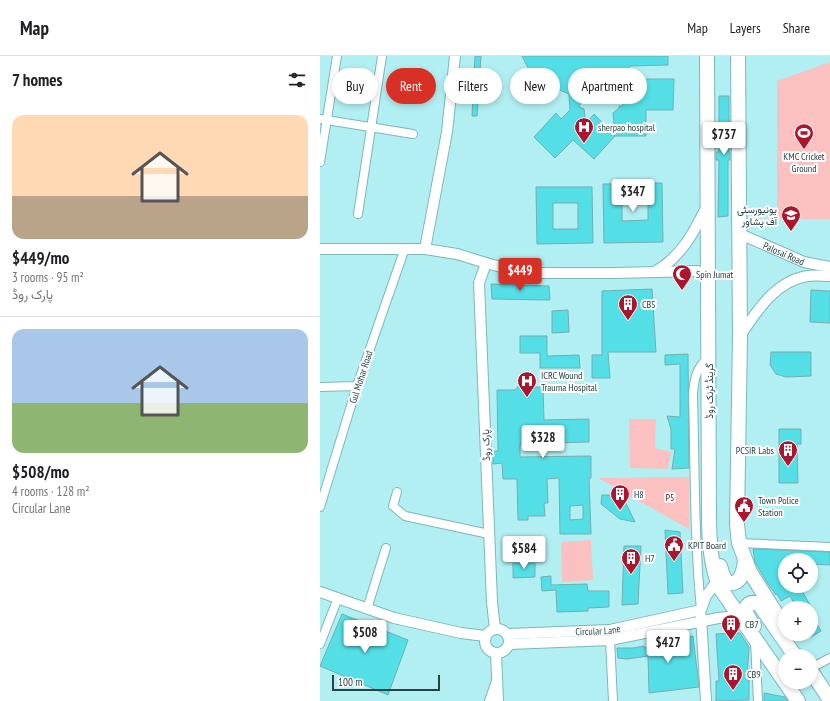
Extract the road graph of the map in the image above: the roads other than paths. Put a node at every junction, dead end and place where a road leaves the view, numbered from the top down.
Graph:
1 (337, 56) edge
2 (382, 56) edge
3 (455, 56) edge
4 (708, 56) edge
5 (738, 56) edge
6 (323, 119) edge
7 (371, 127) junction
8 (413, 134) dead end
9 (320, 162) edge
10 (707, 206) junction
11 (358, 214) dead end
12 (740, 234) junction
13 (406, 248) junction
14 (320, 249) edge
15 (425, 249) junction
16 (486, 263) junction
17 (830, 267) edge
18 (652, 273) junction
19 (830, 276) edge
20 (708, 278) junction
21 (740, 336) junction
22 (709, 357) junction
23 (357, 386) junction
24 (320, 387) edge
25 (323, 491) edge
26 (396, 492) dead end
27 (320, 507) edge
28 (489, 534) junction
29 (739, 544) junction
30 (830, 547) edge
31 (386, 548) dead end
32 (745, 561) junction
33 (715, 587) junction
34 (320, 592) edge
35 (338, 598) junction
36 (367, 609) junction
37 (701, 610) junction
38 (732, 615) junction
39 (778, 617) edge
40 (702, 622) junction
41 (495, 628) junction
42 (485, 636) junction
43 (754, 638) junction
44 (508, 639) junction
45 (610, 640) junction
46 (320, 644) edge
47 (790, 649) edge
48 (496, 654) junction
49 (830, 658) edge
50 (778, 660) edge
51 (818, 664) edge
52 (497, 679) junction
53 (818, 682) edge
54 (798, 689) edge
55 (830, 700) edge
56 (489, 701) edge
57 (498, 701) edge
58 (613, 701) edge
59 (706, 701) edge
60 (758, 701) edge
61 (798, 701) edge
62 (806, 701) edge

1 - 6 street
2 - 7 street
3 - 15 street
4 - 10 highway, گرینڈ ٹرنک روڈ
5 - 12 highway
6 - 7 street
6 - 9 street
7 - 8 street
7 - 11 street
10 - 18 street
10 - 20 highway, گرینڈ ٹرنک روڈ
12 - 17 street, Palosai Road
12 - 21 highway
13 - 14 street
13 - 15 street
13 - 23 street, Gul Mohar Road
15 - 16 street
16 - 18 street
16 - 28 street, پارک روڈ
18 - 20 street
19 - 21 street
20 - 22 highway, گرینڈ ٹرنک روڈ
21 - 29 highway
22 - 33 highway, گرینڈ ٹرنک روڈ
22 - 37 street
23 - 24 street
23 - 25 street, Gul Mohar Road
25 - 27 street, Gul Mohar Road
26 - 28 street
28 - 41 street, پارک روڈ
29 - 30 street
29 - 32 highway
31 - 36 street
32 - 33 highway
32 - 39 highway
33 - 37 street
33 - 38 highway, گرینڈ ٹرنک روڈ
34 - 35 street
35 - 36 street
35 - 46 street
36 - 42 street
37 - 40 street
37 - 44 street, Circular Lane
38 - 40 street
38 - 43 highway, گرینڈ ٹرنک روڈ
38 - 47 highway
38 - 50 highway
40 - 45 street
40 - 59 street
41 - 42 street
41 - 44 street
42 - 48 street
43 - 60 street
43 - 61 highway, گرینڈ ٹرنک روڈ
44 - 45 street
44 - 48 street
45 - 58 street
48 - 52 street
49 - 51 street
52 - 56 street
52 - 57 street
53 - 55 highway
54 - 62 highway

